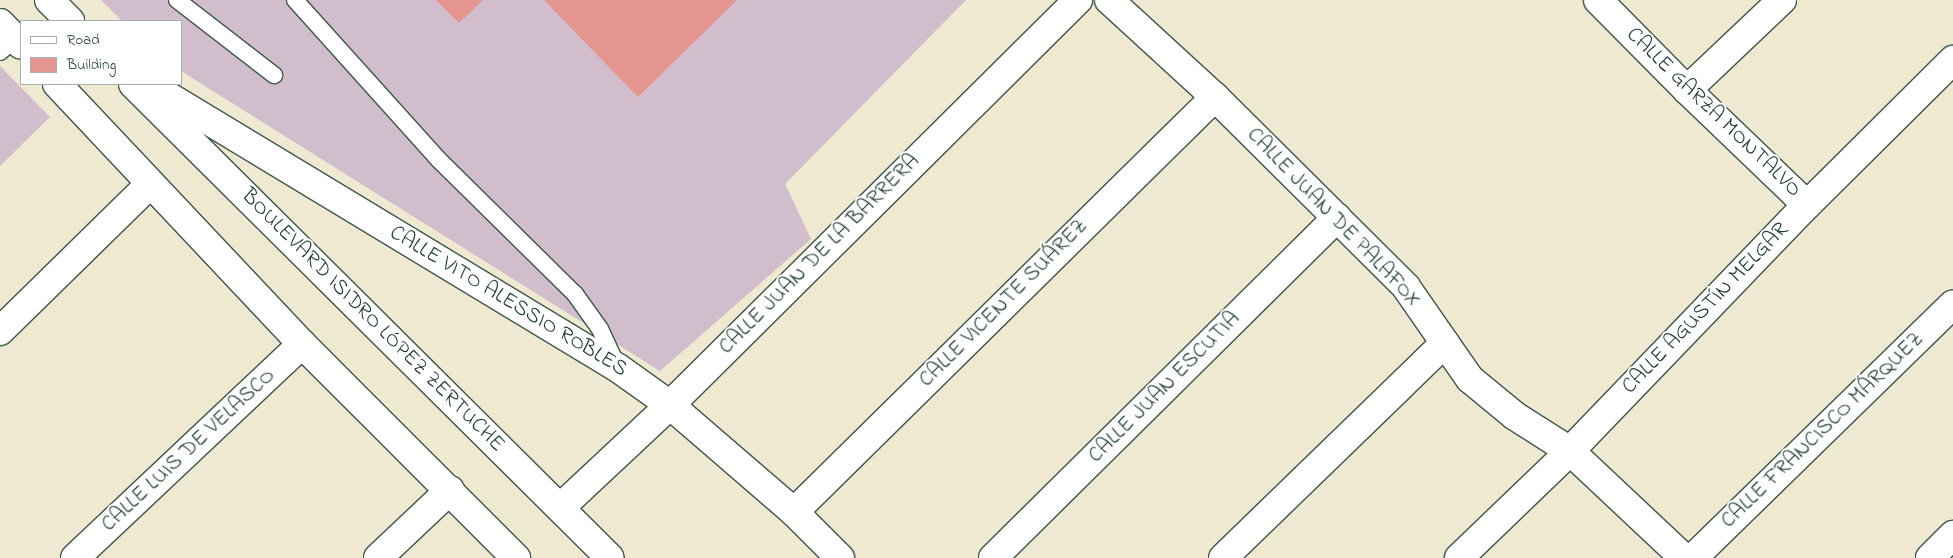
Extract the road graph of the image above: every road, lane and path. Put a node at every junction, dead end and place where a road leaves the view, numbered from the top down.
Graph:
1 (49, 0) edge
2 (295, 0) edge
3 (1078, 0) edge
4 (1109, 0) edge
5 (1598, 0) edge
6 (1782, 0) edge
7 (186, 3) edge
8 (69, 20) edge
9 (1953, 60) edge
10 (274, 75) dead end
11 (58, 85) edge
12 (134, 85) edge
13 (150, 85) edge
14 (1687, 90) junction
15 (1214, 97) junction
16 (150, 184) junction
17 (1807, 205) junction
18 (1337, 218) junction
19 (1953, 304) edge
20 (0, 331) edge
21 (1444, 343) junction
22 (302, 344) junction
23 (618, 368) junction
24 (670, 405) junction
25 (1570, 451) junction
26 (450, 490) junction
27 (560, 508) junction
28 (794, 512) junction
29 (1953, 535) edge
30 (75, 558) edge
31 (378, 558) edge
32 (516, 558) edge
33 (610, 558) edge
34 (840, 558) edge
35 (993, 558) edge
36 (1223, 558) edge
37 (1459, 558) edge
38 (1684, 558) edge
39 (1693, 558) edge
40 (1930, 558) edge

1 - 8 street
2 - 23 lane
3 - 24 street, CALLE JUAN DE LA BARRERA
4 - 15 street, CALLE JUAN DE PALAFOX
5 - 14 street, CALLE GARZA MONTALVO
6 - 14 street
7 - 10 lane
9 - 17 street, CALLE AGUSTÍN MELGAR
11 - 16 street
12 - 27 street, BOULEVARD ISIDRO LÓPEZ ZERTUCHE
13 - 23 street, CALLE VITO ALESSIO ROBLES
14 - 17 street, CALLE GARZA MONTALVO
15 - 18 street, CALLE JUAN DE PALAFOX
15 - 28 street, CALLE VICENTE SUÁREZ
16 - 20 street
16 - 22 street
17 - 25 street, CALLE AGUSTÍN MELGAR
18 - 21 street, CALLE JUAN DE PALAFOX
18 - 35 street, CALLE JUAN ESCUTIA
19 - 39 street, CALLE FRANCISCO MÁRQUEZ
21 - 25 street, CALLE JUAN DE PALAFOX
21 - 36 street
22 - 26 street
22 - 30 street, CALLE LUIS DE VELASCO
23 - 24 street, CALLE VITO ALESSIO ROBLES
24 - 27 street, CALLE JUAN DE LA BARRERA
24 - 28 street, CALLE VITO ALESSIO ROBLES
25 - 37 street, CALLE AGUSTÍN MELGAR
25 - 38 street, CALLE JUAN DE PALAFOX
26 - 31 street
26 - 32 street
27 - 33 street, BOULEVARD ISIDRO LÓPEZ ZERTUCHE
28 - 34 street, CALLE VITO ALESSIO ROBLES
29 - 40 street

